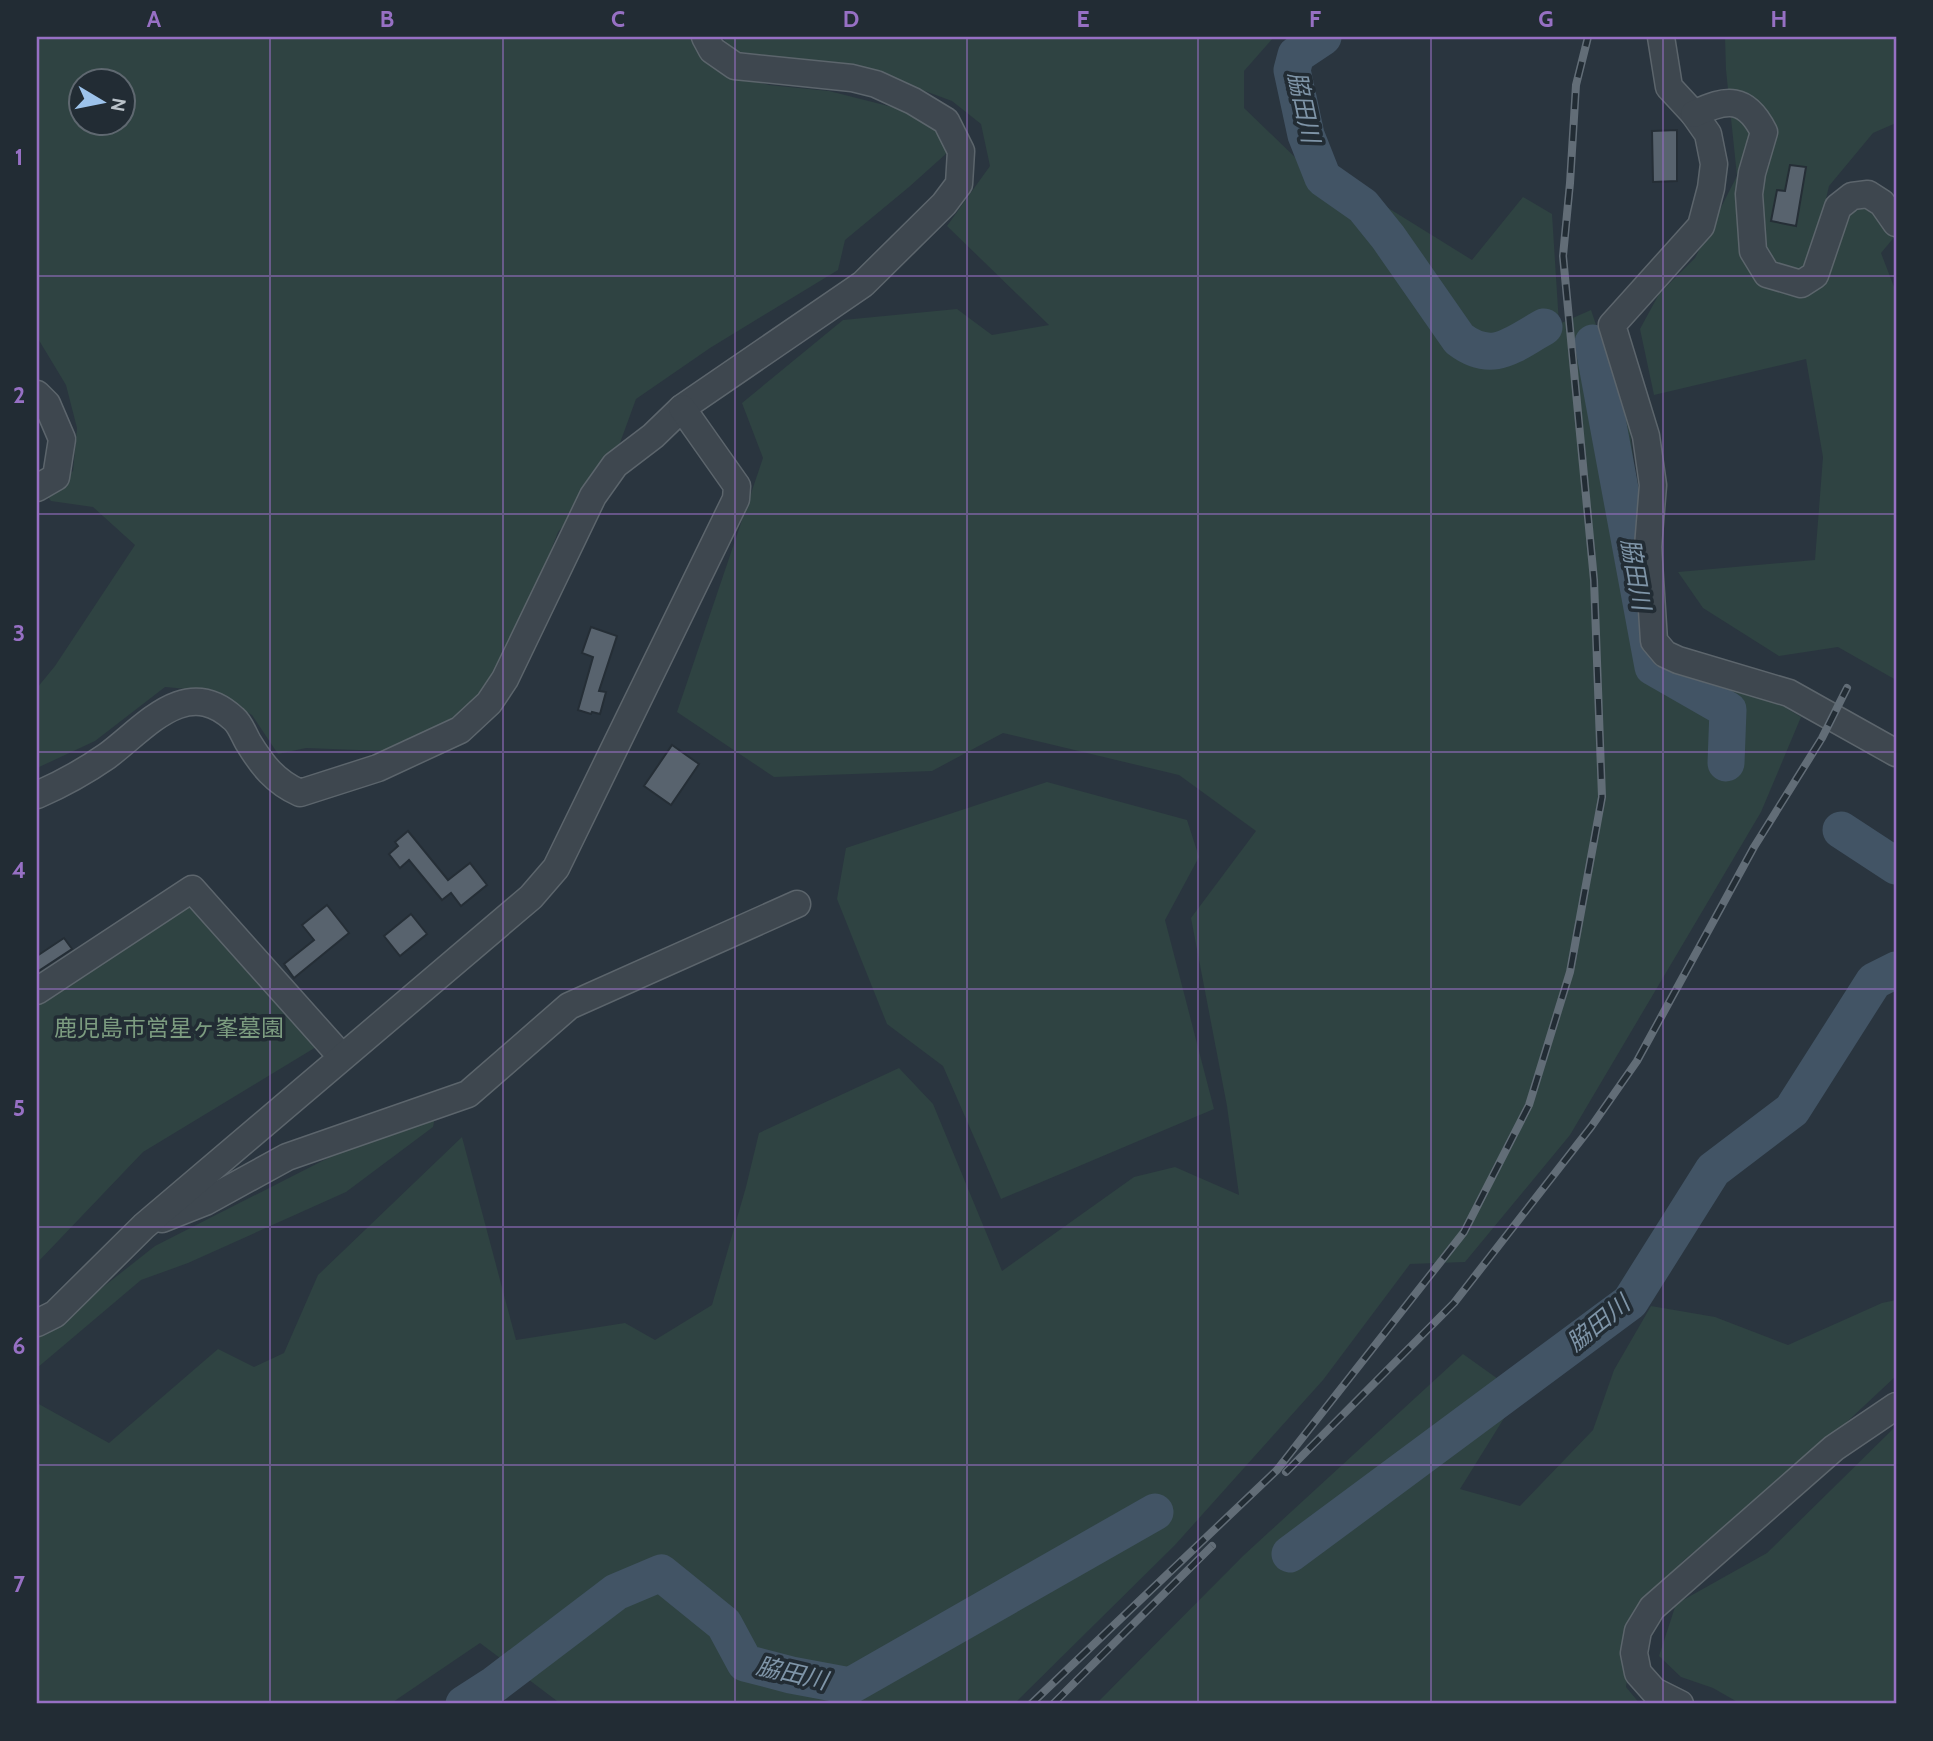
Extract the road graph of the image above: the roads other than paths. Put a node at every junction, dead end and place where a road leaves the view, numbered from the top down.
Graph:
1 (705, 37) edge
2 (1661, 37) edge
3 (1694, 114) junction
4 (1896, 223) edge
5 (37, 394) edge
6 (682, 408) junction
7 (37, 488) edge
8 (1896, 753) edge
9 (37, 795) edge
10 (797, 904) dead end
11 (37, 991) edge
12 (341, 1056) junction
13 (144, 1226) junction
14 (37, 1322) edge
15 (1896, 1406) edge
16 (1680, 1704) edge

1 - 6 street
2 - 3 street
3 - 4 street
3 - 8 street
5 - 7 street
6 - 9 street
6 - 12 street
10 - 13 street
11 - 12 street
12 - 13 street
13 - 14 street
15 - 16 street

